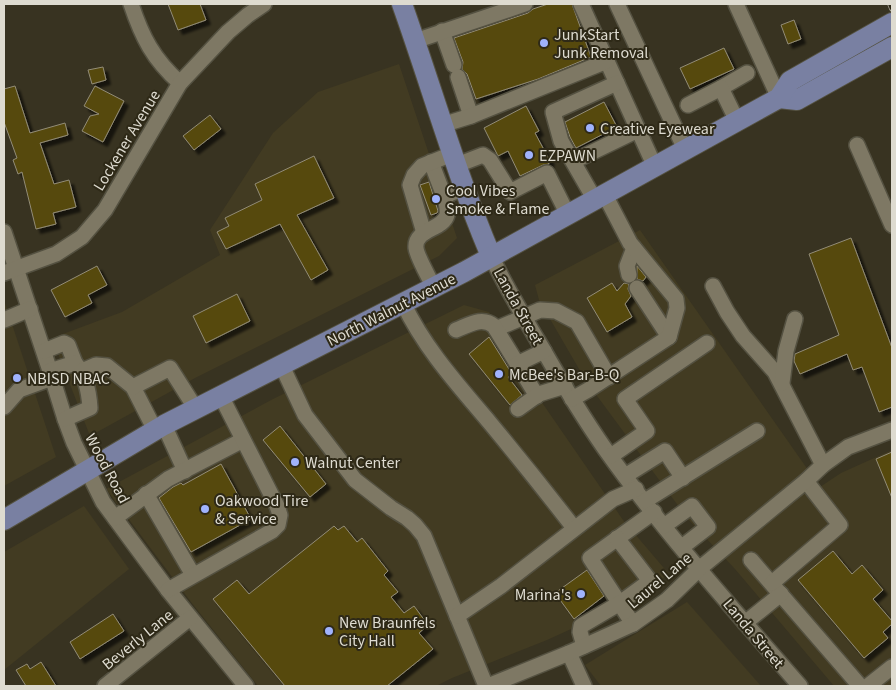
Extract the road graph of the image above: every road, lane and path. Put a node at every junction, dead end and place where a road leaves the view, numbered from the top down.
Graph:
1 (131, 4) edge
2 (264, 4) edge
3 (402, 4) edge
4 (525, 4) edge
5 (581, 4) edge
6 (617, 4) edge
7 (736, 4) edge
8 (892, 23) edge
9 (442, 31) junction
10 (415, 40) junction
11 (892, 47) edge
12 (607, 62) junction
13 (747, 73) dead end
14 (180, 83) junction
15 (616, 83) junction
16 (721, 88) junction
17 (779, 98) junction
18 (688, 105) dead end
19 (471, 116) junction
20 (737, 121) junction
21 (442, 125) junction
22 (638, 130) junction
23 (857, 145) dead end
24 (685, 150) junction
25 (455, 159) junction
26 (431, 162) junction
27 (574, 162) junction
28 (655, 167) junction
29 (464, 188) junction
30 (444, 196) junction
31 (600, 198) junction
32 (568, 215) junction
33 (892, 225) edge
34 (4, 232) edge
35 (424, 233) junction
36 (634, 248) junction
37 (491, 256) junction
38 (10, 271) edge
39 (713, 286) dead end
40 (434, 288) junction
41 (403, 303) junction
42 (30, 309) junction
43 (524, 317) junction
44 (795, 319) dead end
45 (4, 320) edge
46 (496, 329) junction
47 (456, 330) dead end
48 (669, 337) junction
49 (708, 343) dead end
50 (44, 351) junction
51 (544, 351) junction
52 (281, 364) junction
53 (517, 364) junction
54 (78, 367) junction
55 (51, 374) junction
56 (609, 377) junction
57 (782, 383) junction
58 (134, 387) junction
59 (568, 392) junction
60 (221, 396) junction
61 (537, 396) junction
62 (4, 407) edge
63 (196, 408) junction
64 (518, 409) dead end
65 (64, 419) junction
66 (159, 428) junction
67 (757, 430) dead end
68 (892, 430) edge
69 (243, 440) junction
70 (611, 456) junction
71 (823, 465) junction
72 (87, 470) junction
73 (185, 470) junction
74 (625, 476) junction
75 (683, 478) junction
76 (806, 481) junction
77 (146, 494) junction
78 (645, 501) junction
79 (115, 518) junction
80 (4, 520) edge
81 (664, 526) junction
82 (574, 528) junction
83 (617, 538) junction
84 (682, 547) junction
85 (751, 560) dead end
86 (699, 569) junction
87 (193, 575) junction
88 (776, 588) junction
89 (168, 590) junction
90 (620, 603) junction
91 (457, 616) junction
92 (190, 618) junction
93 (745, 623) junction
94 (633, 624) junction
95 (584, 646) junction
96 (569, 654) junction
97 (892, 667) edge
98 (105, 686) edge
99 (246, 686) edge
100 (487, 686) edge
101 (584, 686) edge
102 (800, 686) edge
103 (860, 686) edge
104 (868, 686) edge

1 - 14 street
2 - 14 street, Lockener Avenue
3 - 10 main road, Landa Street
4 - 9 street
5 - 12 street
6 - 24 street
7 - 17 street
8 - 17 main road, North Walnut Avenue
9 - 10 street
9 - 19 street
10 - 21 main road, Landa Street
11 - 17 main road, North Walnut Avenue
12 - 15 street
12 - 19 street
13 - 16 street
14 - 38 street, Lockener Avenue
15 - 22 street
15 - 27 street
16 - 18 street
16 - 20 street
17 - 20 main road, North Walnut Avenue
19 - 21 street
20 - 24 main road, North Walnut Avenue
21 - 25 main road, Landa Street
22 - 27 street
22 - 28 street
23 - 33 street
24 - 28 main road, North Walnut Avenue
25 - 26 street
25 - 29 main road, Landa Street
25 - 32 street
26 - 30 street
26 - 35 street
27 - 31 street
28 - 31 main road, North Walnut Avenue
29 - 30 street
29 - 37 main road, Landa Street
30 - 35 street
31 - 32 main road, North Walnut Avenue
31 - 36 street
32 - 37 main road, North Walnut Avenue
34 - 38 street, Wood Road
35 - 40 street
36 - 48 street
36 - 48 street
37 - 40 main road, North Walnut Avenue
37 - 43 street, Landa Street
38 - 42 street, Wood Road
39 - 57 street
40 - 41 main road, North Walnut Avenue
41 - 52 main road, North Walnut Avenue
41 - 82 street
42 - 45 street
42 - 50 street, Wood Road
43 - 46 street
43 - 51 street, Landa Street
43 - 56 street
44 - 57 street
46 - 47 street
46 - 53 street
48 - 56 street
49 - 70 street
50 - 54 street
50 - 55 street, Wood Road
51 - 53 street
51 - 59 street, Landa Street
52 - 60 main road, North Walnut Avenue
52 - 91 street
53 - 61 street
54 - 55 street
54 - 58 street
54 - 65 street
55 - 62 street
55 - 65 street, Wood Road
56 - 59 street
57 - 71 street
58 - 63 street
58 - 66 street
59 - 61 street
59 - 70 street, Landa Street
60 - 63 main road, North Walnut Avenue
60 - 69 street
61 - 64 street
63 - 66 main road, North Walnut Avenue
65 - 72 street, Wood Road
66 - 72 main road, North Walnut Avenue
66 - 73 street
67 - 75 street
68 - 71 street, Laurel Lane
69 - 73 street
69 - 87 street
70 - 74 street, Landa Street
71 - 76 street, Laurel Lane
72 - 79 street, Wood Road
72 - 80 main road, North Walnut Avenue
73 - 77 street
74 - 75 street
74 - 78 street, Landa Street
75 - 78 street
76 - 86 street, Laurel Lane
76 - 88 street
77 - 79 street
77 - 87 street
78 - 81 street, Landa Street
78 - 82 street
78 - 83 street
79 - 89 street, Wood Road
81 - 84 street, Landa Street
81 - 84 street
82 - 91 street
83 - 90 street
83 - 90 street
84 - 86 street, Landa Street
85 - 88 street
86 - 93 street, Landa Street
86 - 94 street, Laurel Lane
87 - 89 street
88 - 93 street
88 - 103 street
89 - 92 street, Wood Road
90 - 94 street
90 - 95 street
91 - 100 street
92 - 98 street, Beverly Lane
92 - 99 street, Wood Road
93 - 102 street, Landa Street
94 - 95 street, Laurel Lane
95 - 96 street, Laurel Lane
96 - 100 street, Laurel Lane
96 - 101 street
97 - 104 street

